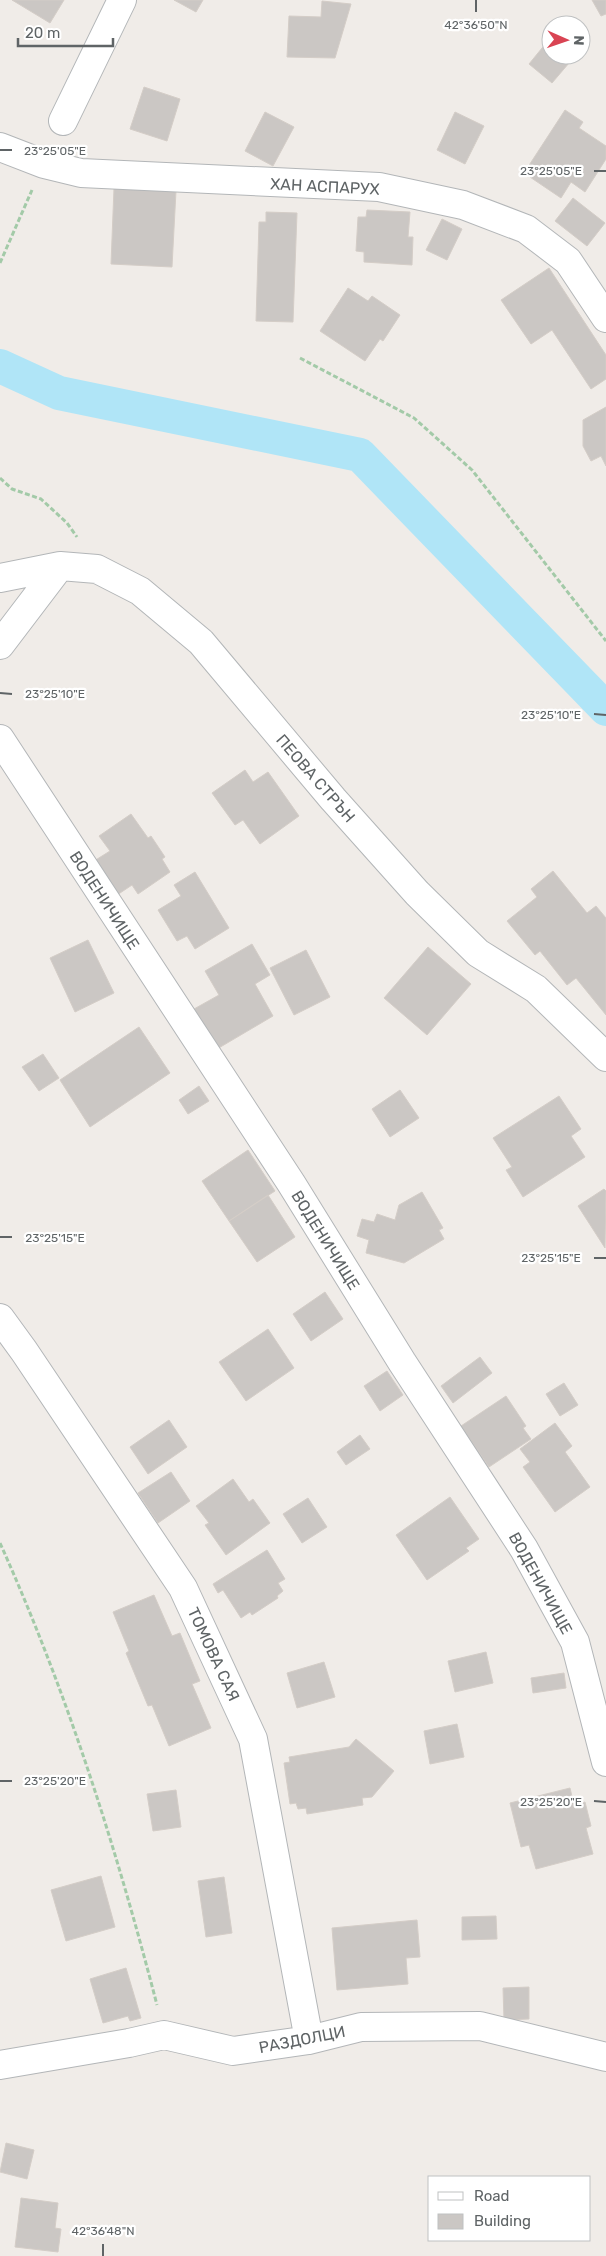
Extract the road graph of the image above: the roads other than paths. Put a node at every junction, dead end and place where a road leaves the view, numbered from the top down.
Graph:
1 (122, 0) edge
2 (64, 121) dead end
3 (0, 147) edge
4 (606, 318) edge
5 (60, 566) junction
6 (0, 578) edge
7 (0, 645) edge
8 (0, 739) edge
9 (606, 1057) edge
10 (0, 1318) edge
11 (606, 1762) edge
12 (309, 2040) junction
13 (606, 2057) edge
14 (0, 2065) edge

1 - 2 street
3 - 4 street, ХАН АСПАРУХ
5 - 6 street, ПЕОВА СТРЪН
5 - 7 street
5 - 9 street, ПЕОВА СТРЪН
8 - 11 street, ВОДЕНИЧИЩЕ
10 - 12 street, ТОМОВА САЯ
12 - 13 street, РАЗДОЛЦИ
12 - 14 street, РАЗДОЛЦИ

